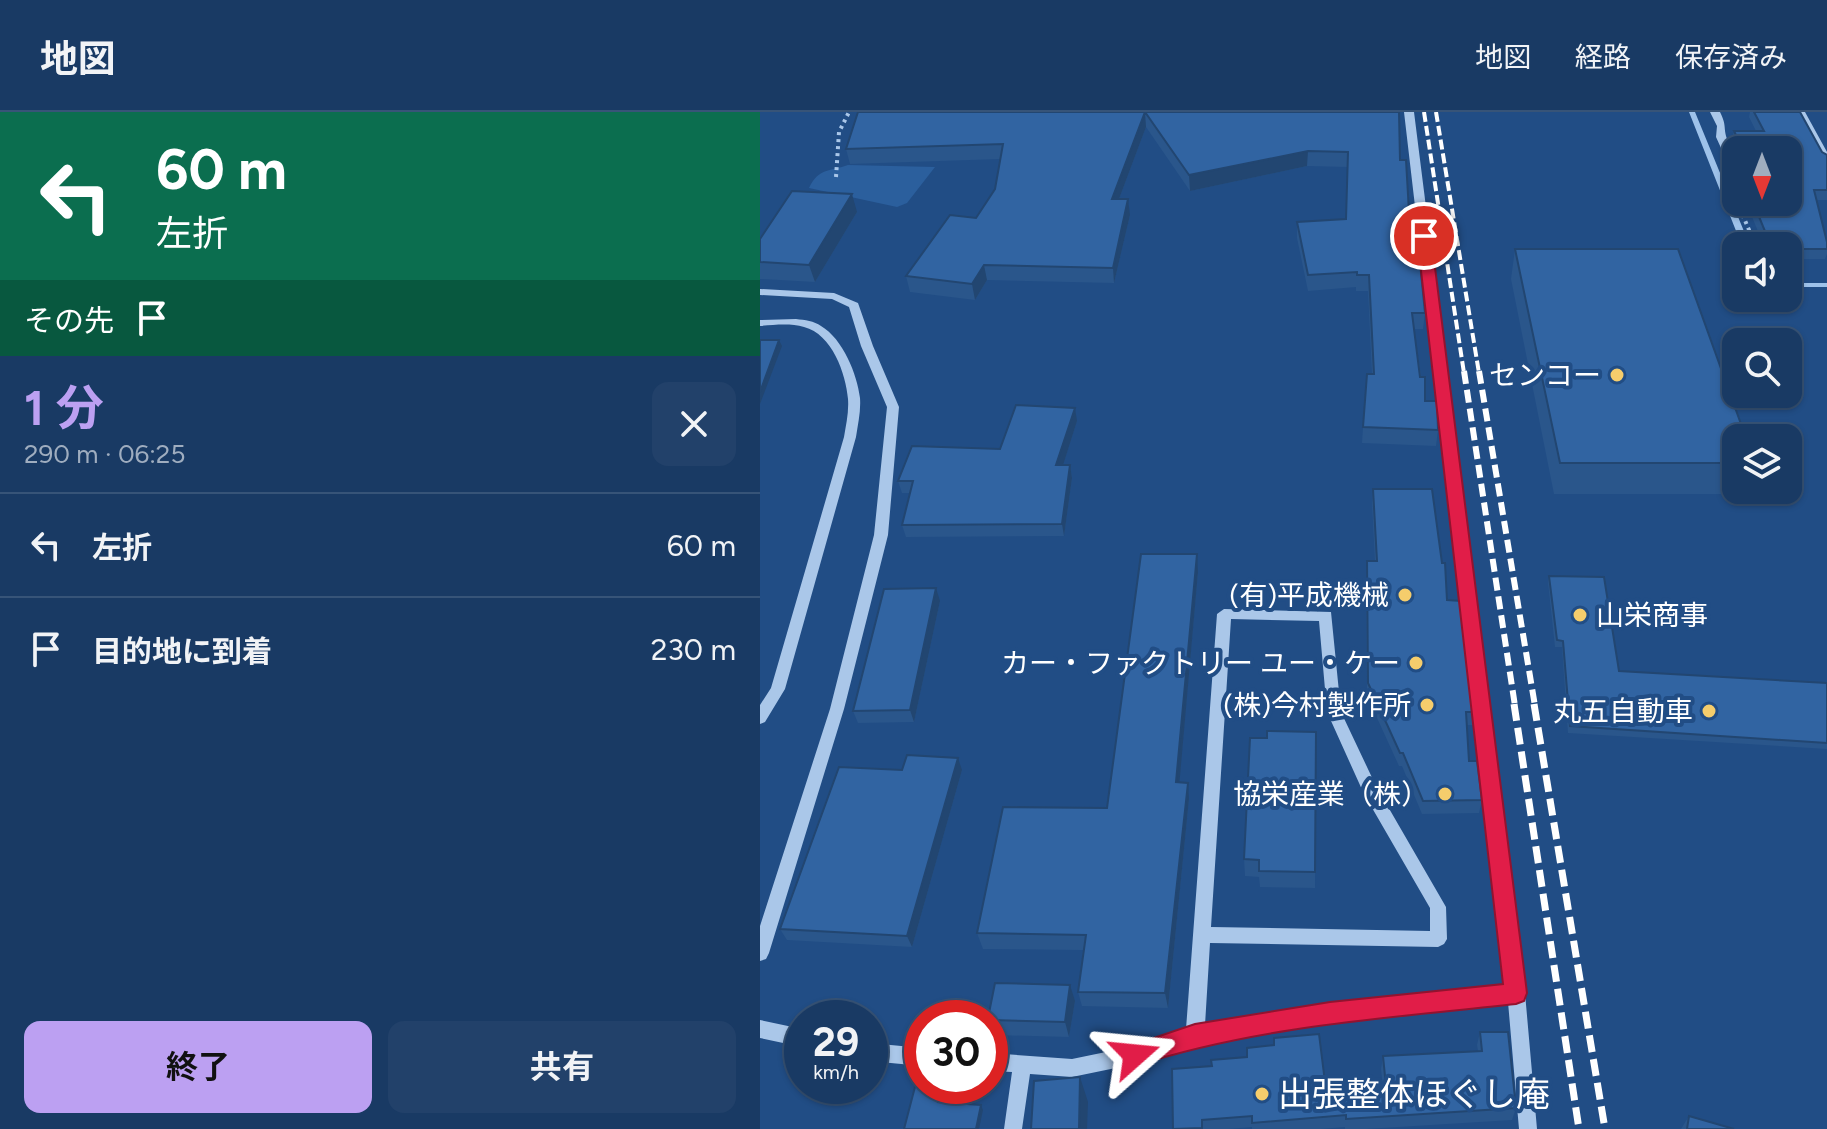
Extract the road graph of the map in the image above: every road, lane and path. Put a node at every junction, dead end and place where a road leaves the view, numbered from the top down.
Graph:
1 (849, 112) edge
2 (1409, 112) edge
3 (1715, 112) edge
4 (1800, 112) edge
5 (1722, 139) edge
6 (1827, 160) edge
7 (836, 177) dead end
8 (760, 292) edge
9 (760, 323) edge
10 (760, 718) edge
11 (1201, 935) junction
12 (760, 953) edge
13 (1516, 993) junction
14 (760, 1029) edge
15 (784, 1034) edge
16 (1195, 1035) junction
17 (1008, 1063) edge
18 (1022, 1064) junction
19 (1013, 1129) edge
20 (1528, 1129) edge

1 - 7 path
2 - 13 street
3 - 5 street
4 - 6 street
8 - 12 street
9 - 10 street
11 - 11 street
11 - 16 street
13 - 16 street
13 - 20 street
14 - 15 street
16 - 18 street
17 - 18 street
18 - 19 street

